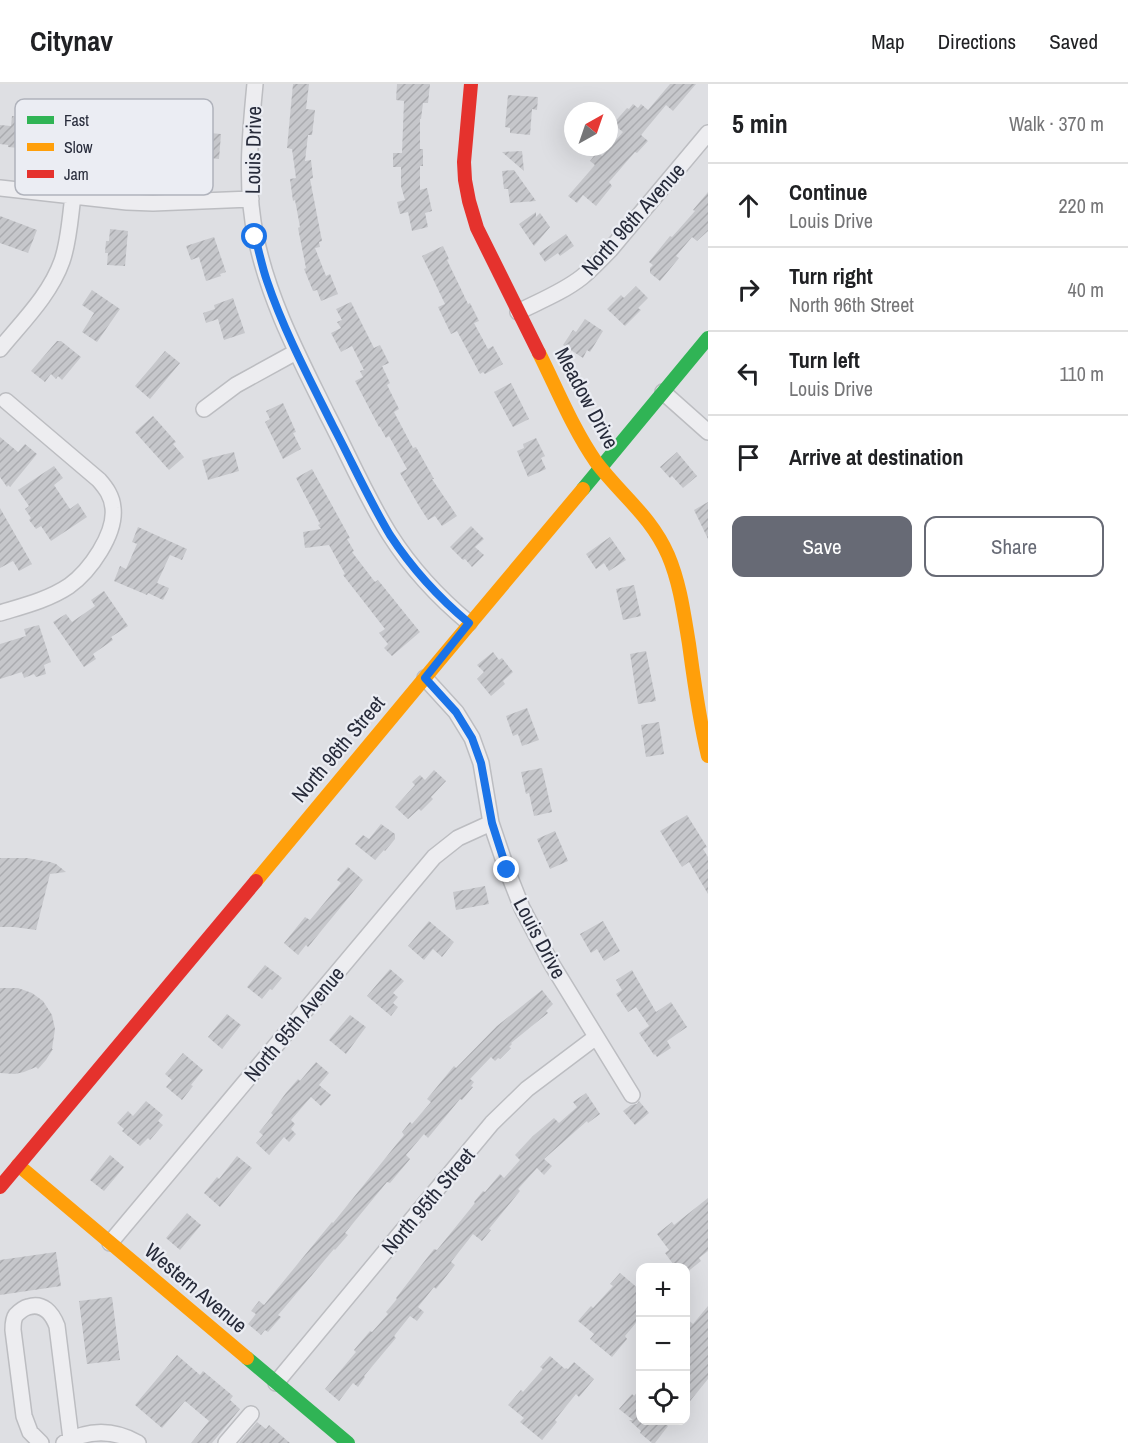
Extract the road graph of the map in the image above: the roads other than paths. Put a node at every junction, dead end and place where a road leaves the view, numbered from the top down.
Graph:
1 (255, 84) edge
2 (471, 84) edge
3 (708, 133) edge
4 (0, 188) edge
5 (15, 190) edge
6 (64, 195) edge
7 (73, 196) junction
8 (250, 199) junction
9 (518, 312) junction
10 (708, 338) edge
11 (0, 349) edge
12 (296, 352) junction
13 (663, 392) junction
14 (6, 401) dead end
15 (204, 410) dead end
16 (708, 432) edge
17 (601, 468) junction
18 (0, 613) edge
19 (469, 623) junction
20 (425, 678) junction
21 (708, 756) edge
22 (492, 823) junction
23 (596, 1037) junction
24 (632, 1095) dead end
25 (18, 1165) junction
26 (0, 1187) edge
27 (110, 1243) junction
28 (276, 1383) junction
29 (251, 1414) dead end
30 (67, 1441) edge
31 (41, 1443) edge
32 (138, 1443) edge
33 (226, 1443) edge
34 (348, 1443) edge

1 - 8 street, Louis Drive
2 - 9 street, Meadow Drive
3 - 9 street, North 96th Avenue
4 - 5 street
6 - 7 street
7 - 8 street
7 - 11 street
8 - 12 street, Louis Drive
9 - 17 street, Meadow Drive
10 - 13 street, North 96th Street
12 - 15 street
12 - 19 street, Louis Drive
13 - 16 street
13 - 17 street, North 96th Street
14 - 18 street
17 - 19 street, North 96th Street
17 - 21 street, Meadow Drive
19 - 20 street, North 96th Street
20 - 22 street, Louis Drive
20 - 25 street, North 96th Street
22 - 23 street, Louis Drive
22 - 27 street, North 95th Avenue
23 - 24 street, Louis Drive
23 - 28 street, North 95th Street
25 - 26 street, North 96th Street
25 - 27 street, Western Avenue
27 - 28 street, Western Avenue
28 - 34 street, Western Avenue
29 - 33 street
30 - 31 street
30 - 32 street

